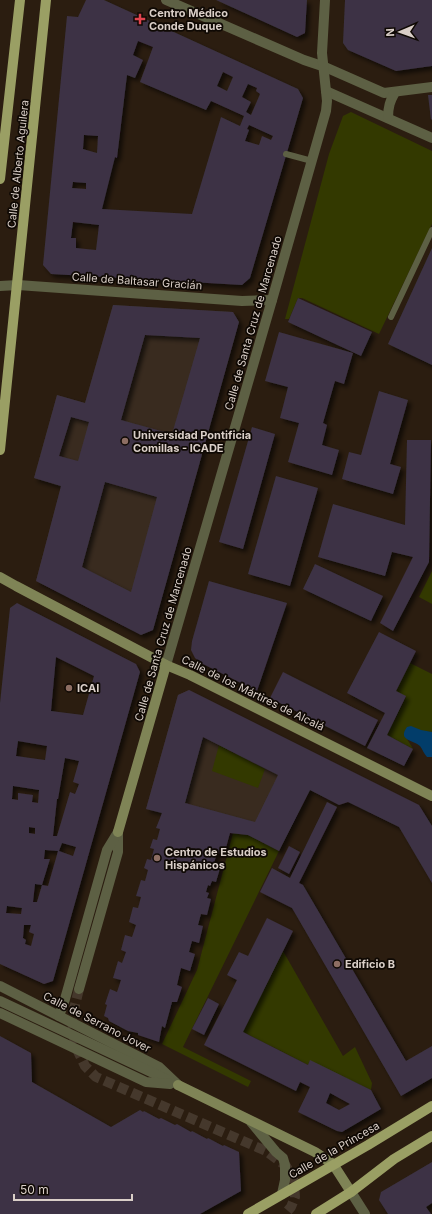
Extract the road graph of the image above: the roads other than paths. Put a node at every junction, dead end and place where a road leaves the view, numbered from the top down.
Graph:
1 (20, 0) edge
2 (46, 0) edge
3 (166, 0) edge
4 (325, 0) edge
5 (325, 67) junction
6 (432, 87) edge
7 (326, 91) junction
8 (395, 92) junction
9 (388, 118) junction
10 (432, 138) edge
11 (286, 154) dead end
12 (312, 161) junction
13 (0, 179) edge
14 (432, 230) edge
15 (18, 285) junction
16 (0, 286) edge
17 (272, 300) junction
18 (392, 317) dead end
19 (0, 450) edge
20 (0, 577) edge
21 (166, 664) junction
22 (432, 796) edge
23 (118, 832) junction
24 (0, 986) edge
25 (79, 989) tunnel mouth
26 (0, 1001) edge
27 (0, 1013) edge
28 (59, 1016) junction
29 (178, 1085) junction
30 (432, 1106) edge
31 (251, 1122) junction
32 (432, 1136) edge
33 (333, 1164) junction
34 (351, 1192) junction
35 (282, 1194) junction
36 (248, 1214) edge
37 (316, 1214) edge
38 (365, 1214) edge

1 - 13 main road, Calle de Alberto Aguilera
2 - 15 main road, Calle de Alberto Aguilera
3 - 5 street
4 - 5 street, Calle de Santa Cruz de Marcenado
5 - 7 street, Calle de Santa Cruz de Marcenado
5 - 8 street
6 - 8 street
7 - 9 street
7 - 12 street, Calle de Santa Cruz de Marcenado
8 - 9 street
9 - 10 street
11 - 12 lane
12 - 17 street, Calle de Santa Cruz de Marcenado
14 - 18 lane
15 - 16 street, Calle de Baltasar Gracián
15 - 17 street, Calle de Baltasar Gracián
15 - 19 main road, Calle de Alberto Aguilera
17 - 21 street, Calle de Santa Cruz de Marcenado
20 - 21 street, Calle de los Mártires de Alcalá
21 - 22 street, Calle de los Mártires de Alcalá
21 - 23 street, Calle de Santa Cruz de Marcenado
23 - 25 street, Calle de Santa Cruz de Marcenado
23 - 28 street, Calle de Santa Cruz de Marcenado
24 - 28 street, Calle de Serrano Jover
26 - 29 street, Calle de Serrano Jover
27 - 29 street, Calle de Serrano Jover
28 - 29 street, Calle de Serrano Jover
29 - 31 street, Calle de Serrano Jover
30 - 33 main road, Calle de la Princesa
31 - 33 street, Calle de Serrano Jover
31 - 35 street, Calle de Serrano Jover
32 - 34 main road
33 - 34 street
33 - 35 main road, Calle de la Princesa
34 - 37 main road
34 - 38 street
35 - 36 main road, Calle de la Princesa

